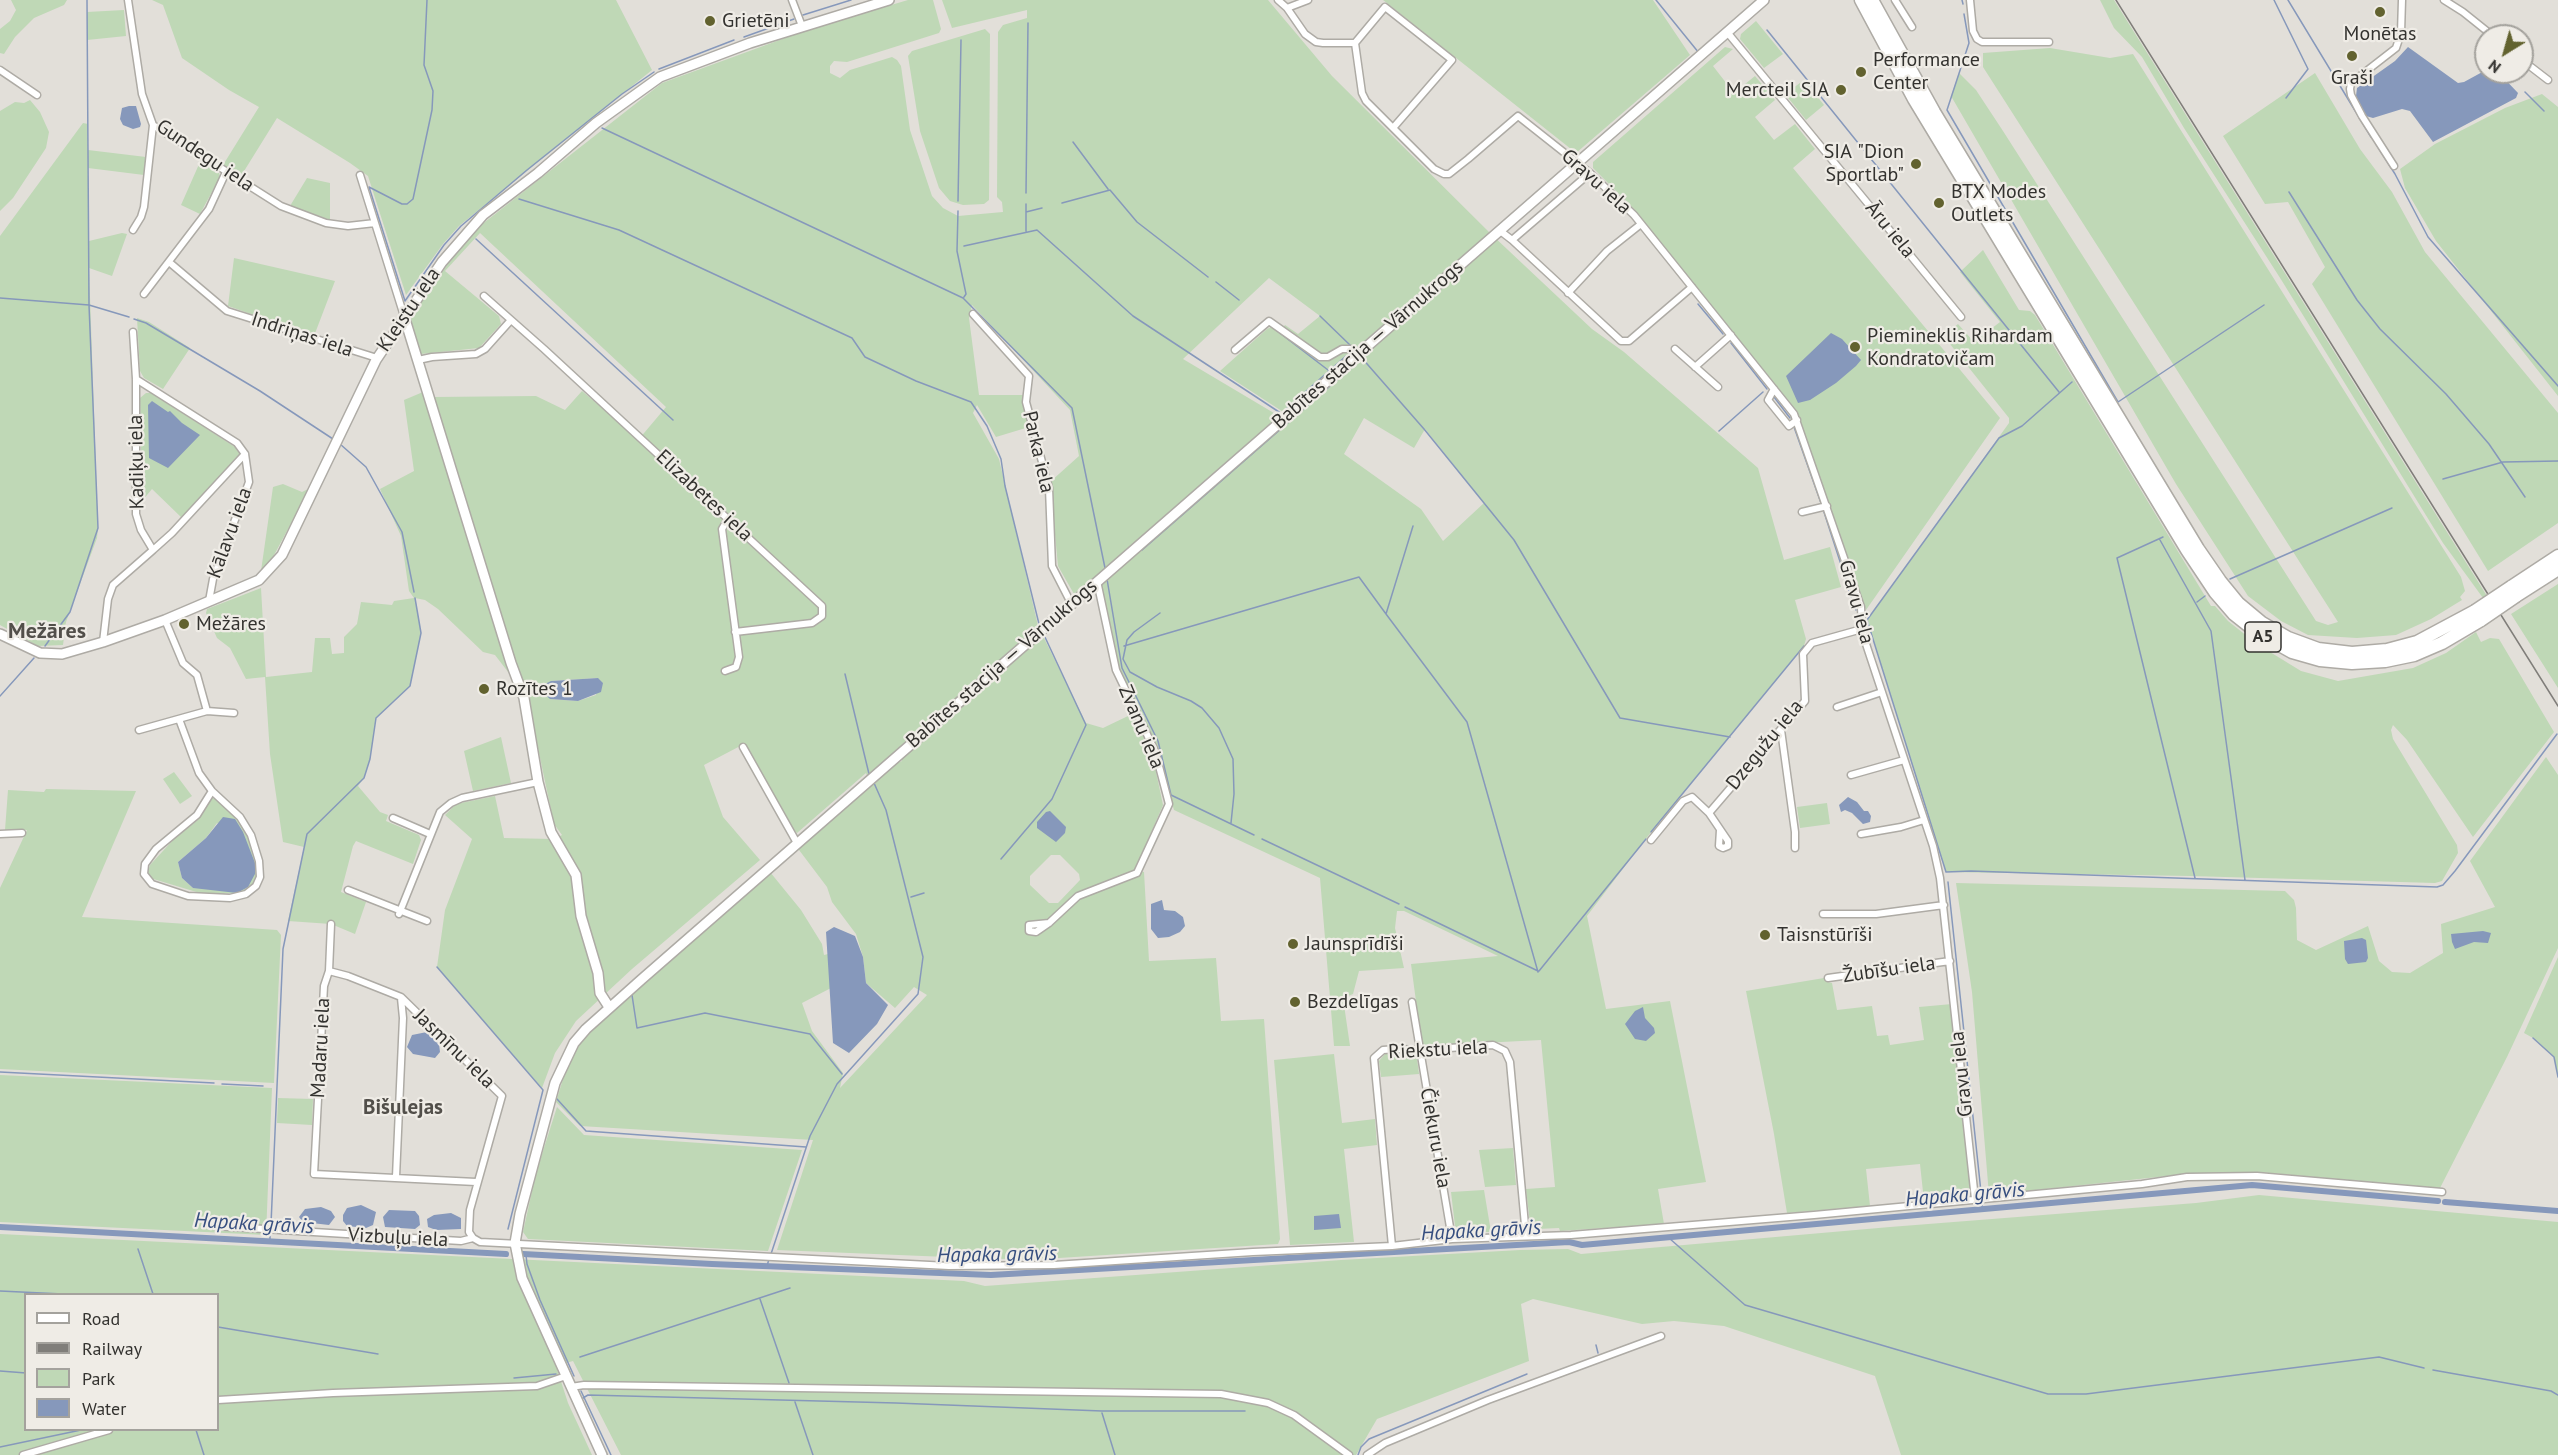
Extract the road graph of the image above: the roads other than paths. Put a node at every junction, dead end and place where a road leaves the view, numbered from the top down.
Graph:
1 (128, 0) edge
2 (792, 0) edge
3 (889, 0) edge
4 (1278, 0) edge
5 (1308, 0) edge
6 (1764, 0) edge
7 (1861, 0) edge
8 (1872, 0) edge
9 (1895, 0) edge
10 (1970, 0) edge
11 (2402, 0) edge
12 (2444, 0) edge
13 (1287, 8) junction
14 (2478, 24) edge
15 (802, 26) junction
16 (1912, 27) dead end
17 (1727, 32) junction
18 (2049, 42) dead end
19 (1355, 44) junction
20 (2534, 69) edge
21 (0, 70) edge
22 (2548, 80) dead end
23 (37, 95) dead end
24 (1919, 97) junction
25 (153, 125) junction
26 (1393, 128) junction
27 (1578, 163) junction
28 (2394, 166) dead end
29 (226, 172) junction
30 (1590, 173) junction
31 (360, 175) dead end
32 (375, 223) junction
33 (1641, 224) junction
34 (133, 230) dead end
35 (1499, 230) junction
36 (1512, 240) junction
37 (169, 262) junction
38 (1692, 287) junction
39 (1568, 293) junction
40 (144, 294) dead end
41 (484, 296) dead end
42 (974, 314) dead end
43 (404, 316) junction
44 (1961, 317) dead end
45 (511, 320) junction
46 (133, 332) dead end
47 (1731, 335) junction
48 (1675, 349) dead end
49 (1235, 350) dead end
50 (1357, 355) junction
51 (377, 358) junction
52 (418, 360) junction
53 (1695, 367) junction
54 (136, 379) junction
55 (1718, 387) dead end
56 (1774, 389) junction
57 (1797, 420) junction
58 (245, 454) junction
59 (1827, 506) junction
60 (1802, 512) dead end
61 (728, 519) junction
62 (153, 550) junction
63 (2558, 556) edge
64 (2558, 569) edge
65 (1097, 581) junction
66 (2514, 592) junction
67 (209, 601) junction
68 (1072, 605) junction
69 (165, 620) junction
70 (1862, 629) junction
71 (735, 632) junction
72 (1, 638) edge
73 (103, 642) junction
74 (725, 671) dead end
75 (1882, 692) junction
76 (1837, 707) dead end
77 (207, 711) junction
78 (234, 714) dead end
79 (179, 719) junction
80 (139, 730) dead end
81 (1781, 730) junction
82 (744, 747) dead end
83 (1905, 760) junction
84 (1851, 775) dead end
85 (538, 782) junction
86 (212, 791) junction
87 (1709, 813) junction
88 (393, 818) dead end
89 (1924, 820) junction
90 (1720, 830) dead end
91 (22, 833) dead end
92 (0, 834) edge
93 (430, 834) junction
94 (1861, 834) dead end
95 (1652, 840) dead end
96 (797, 843) junction
97 (1795, 848) dead end
98 (348, 890) dead end
99 (1944, 905) junction
100 (399, 912) junction
101 (1823, 914) dead end
102 (427, 921) dead end
103 (1049, 923) dead end
104 (331, 924) dead end
105 (1950, 962) junction
106 (329, 971) junction
107 (1828, 978) dead end
108 (401, 997) junction
109 (1412, 1002) dead end
110 (609, 1007) junction
111 (417, 1012) junction
112 (403, 1018) junction
113 (1420, 1050) junction
114 (396, 1177) junction
115 (476, 1182) junction
116 (2442, 1192) dead end
117 (1976, 1199) junction
118 (215, 1226) dead end
119 (1526, 1236) junction
120 (473, 1238) junction
121 (1452, 1239) junction
122 (515, 1243) junction
123 (1392, 1246) junction
124 (1661, 1335) dead end
125 (566, 1376) junction
126 (571, 1387) junction
127 (219, 1401) edge
128 (107, 1431) edge
129 (23, 1455) edge
130 (602, 1455) edge
131 (1349, 1455) edge
132 (1367, 1455) edge

1 - 25 street, Gundegu iela
2 - 15 street
3 - 15 main road, Kleistu iela
4 - 13 street
5 - 13 street
6 - 17 main road, Babītes stacija — Vārnukrogs
7 - 24 highway, A5
8 - 24 highway, A5
9 - 16 street
10 - 18 street
11 - 28 street
12 - 14 street
13 - 19 street
15 - 43 main road, Kleistu iela
17 - 27 main road, Babītes stacija — Vārnukrogs
17 - 44 street, Āru iela
19 - 26 street
19 - 26 street
20 - 22 street
21 - 23 street
24 - 66 highway, A5, bridge
25 - 29 street, Gundegu iela
25 - 34 street
26 - 27 street, Gravu iela
27 - 30 street, Gravu iela
27 - 35 main road, Babītes stacija — Vārnukrogs
29 - 32 street, Gundegu iela
29 - 37 street
30 - 33 street, Gravu iela
30 - 36 street
31 - 32 street
32 - 43 street
33 - 38 street, Gravu iela
33 - 39 street
35 - 36 street
35 - 50 main road, Babītes stacija — Vārnukrogs
36 - 39 street
37 - 40 street
37 - 51 street, Indriņas iela
38 - 39 street
38 - 47 street, Gravu iela
41 - 45 street, Elizabetes iela
42 - 68 street, Parka iela
43 - 51 main road, Kleistu iela
43 - 52 main road
45 - 52 street
45 - 61 street, Elizabetes iela
46 - 54 street, Kadiķu iela
47 - 53 street
47 - 56 street, Gravu iela
48 - 53 street
49 - 50 street
50 - 65 main road, Babītes stacija — Vārnukrogs
51 - 67 main road, Kleistu iela
52 - 85 main road
53 - 55 street
54 - 58 street
54 - 62 street, Kadiķu iela
56 - 57 street, Gravu iela
56 - 57 street
57 - 59 street, Gravu iela
58 - 62 street
58 - 67 street, Kālavu iela
59 - 60 street
59 - 70 street, Gravu iela
61 - 71 street
61 - 71 street, Elizabetes iela
62 - 73 street
63 - 66 highway, A5
64 - 66 highway, A5
65 - 68 main road, Babītes stacija — Vārnukrogs
65 - 103 street, Zvanu iela
67 - 69 main road, Kleistu iela
68 - 96 main road, Babītes stacija — Vārnukrogs
69 - 73 main road, Kleistu iela
69 - 77 street
70 - 75 street, Gravu iela
70 - 81 street, Dzegužu iela
71 - 74 street
72 - 73 main road, Kleistu iela
75 - 76 street
75 - 83 street, Gravu iela
77 - 78 street
77 - 79 street
79 - 80 street
79 - 86 street
81 - 87 street, Dzegužu iela
81 - 97 street
82 - 96 street
83 - 84 street
83 - 89 street, Gravu iela
85 - 93 street
85 - 110 main road
86 - 86 street
87 - 90 street
87 - 95 street
88 - 93 street
89 - 94 street
89 - 99 street, Gravu iela
91 - 92 street
93 - 100 street
96 - 110 main road, Babītes stacija — Vārnukrogs
98 - 100 street
99 - 101 street
99 - 105 street, Gravu iela
100 - 102 street
104 - 106 street, Madaru iela
105 - 107 street, Žubīšu iela
105 - 117 street, Gravu iela
106 - 108 street, Jasmīnu iela
106 - 114 street, Madaru iela
108 - 111 street, Jasmīnu iela
108 - 112 street
109 - 113 street, Čiekuru iela
110 - 122 main road, Babītes stacija — Vārnukrogs
111 - 112 street
111 - 115 street, Jasmīnu iela
112 - 114 street
113 - 119 street, Riekstu iela
113 - 121 street, Čiekuru iela
113 - 123 street, Riekstu iela
114 - 115 street
115 - 120 street, Jasmīnu iela
116 - 117 street
117 - 119 street
118 - 120 street, Vizbuļu iela
119 - 121 street
120 - 122 street
121 - 123 street
122 - 123 street
122 - 125 main road, Babītes stacija — Vārnukrogs
124 - 132 street
125 - 126 main road, Babītes stacija — Vārnukrogs
125 - 127 street
126 - 130 main road, Babītes stacija — Vārnukrogs
126 - 131 street
128 - 129 street

